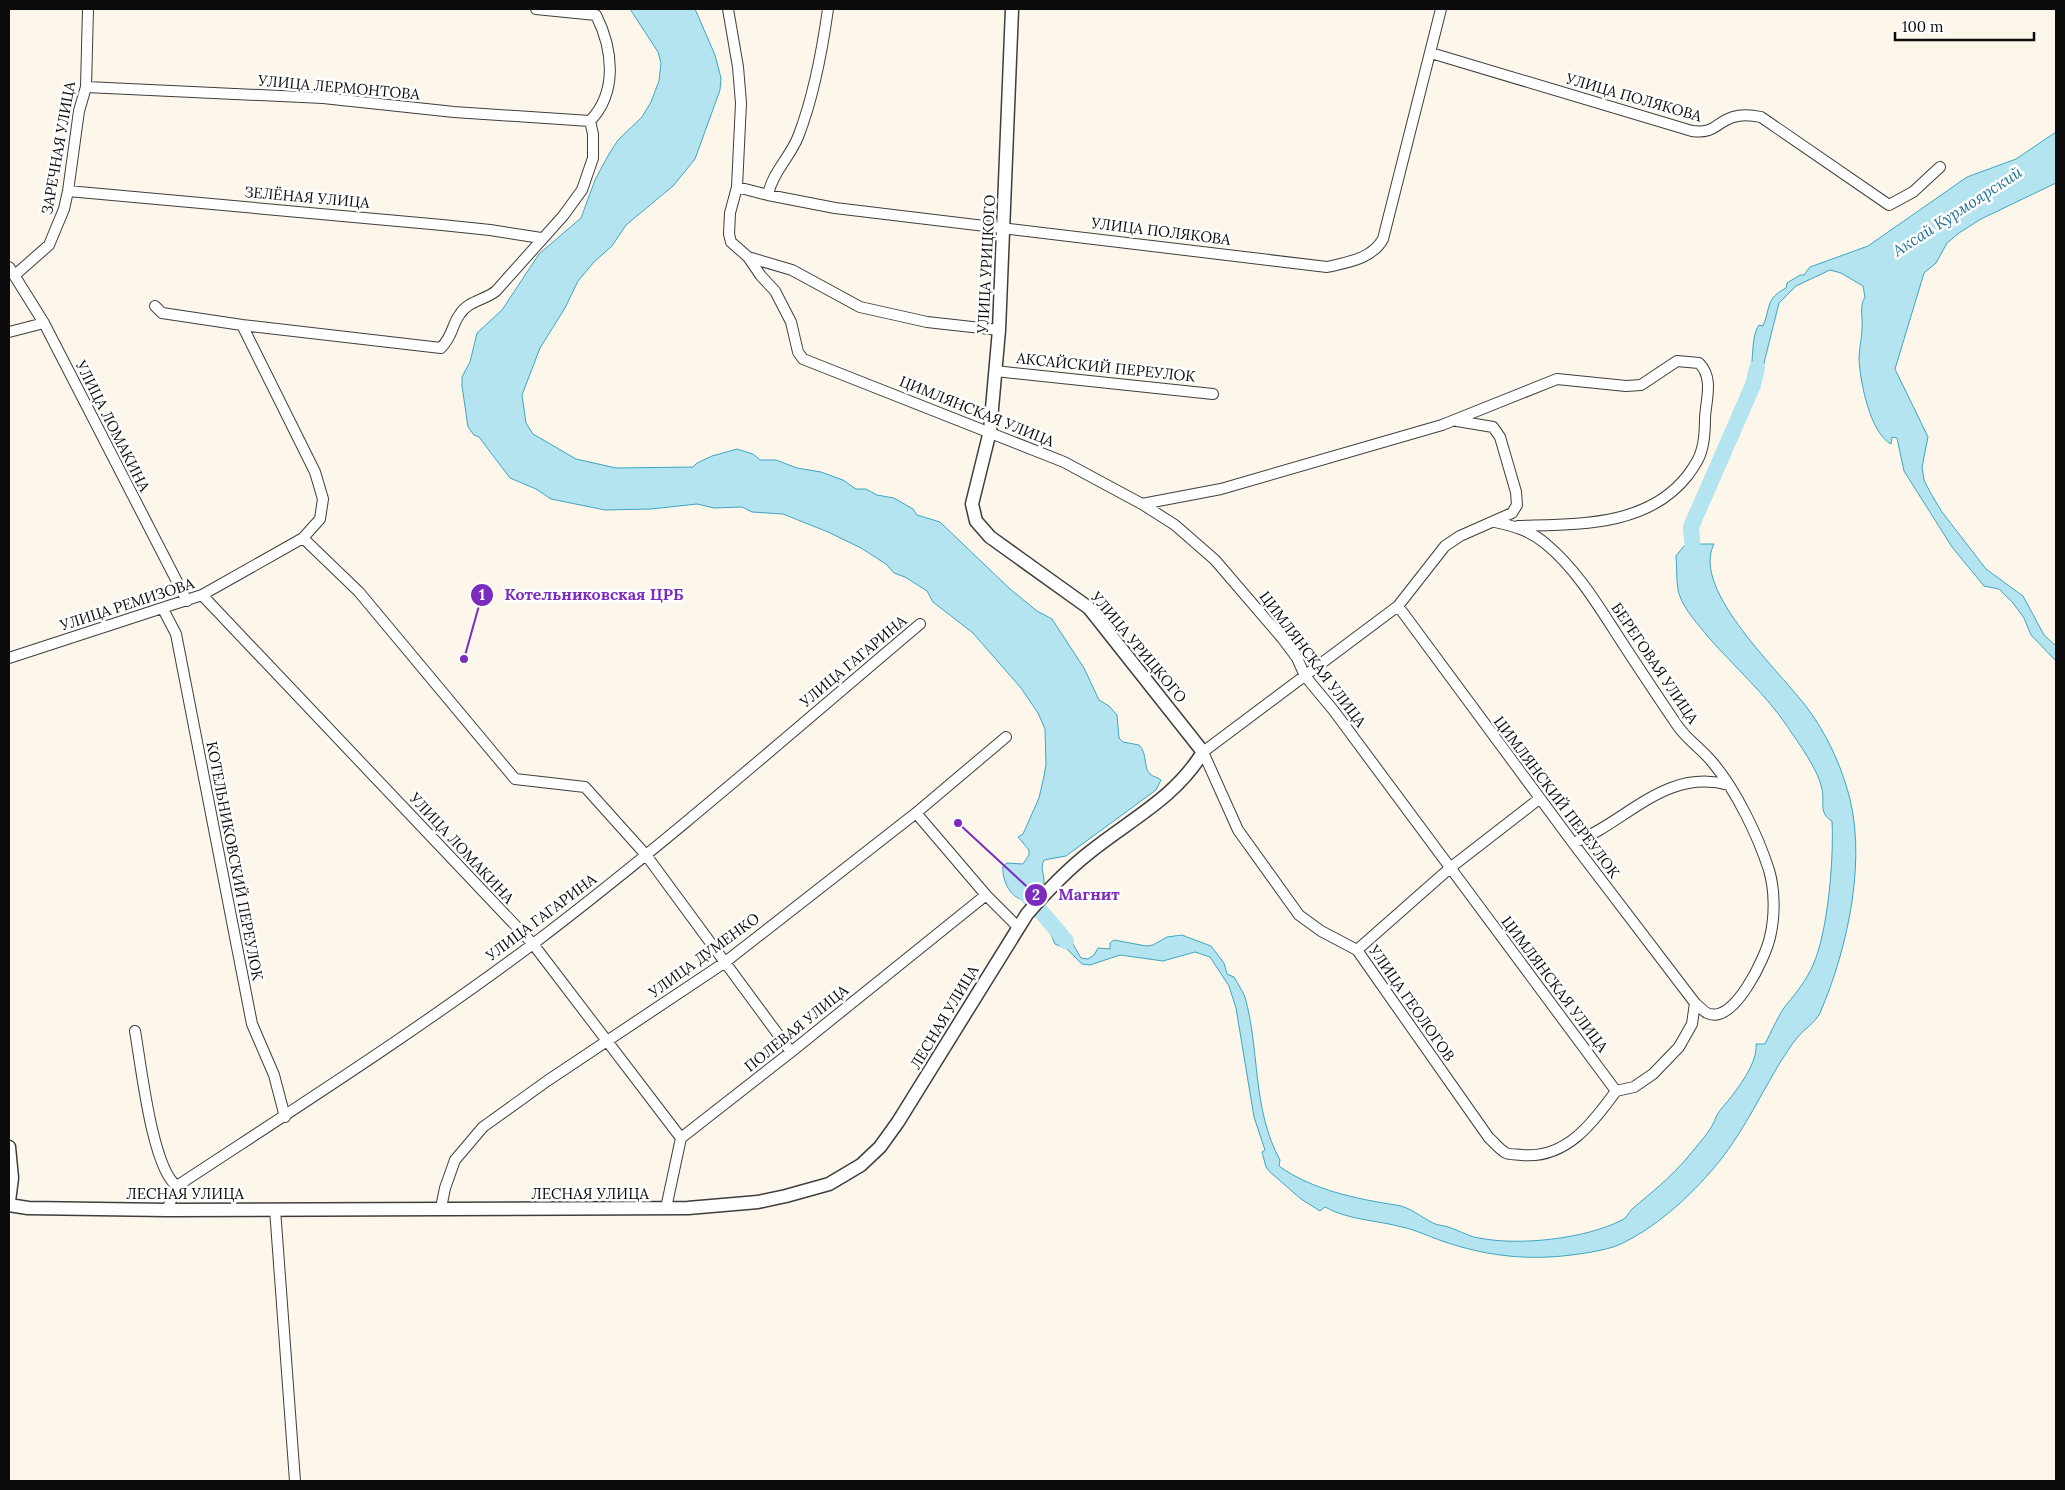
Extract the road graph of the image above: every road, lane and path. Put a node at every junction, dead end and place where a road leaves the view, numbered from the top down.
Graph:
1 (88, 9) edge
2 (536, 9) edge
3 (728, 9) edge
4 (828, 9) edge
5 (1012, 9) edge
6 (1441, 9) edge
7 (1432, 53) junction
8 (86, 86) junction
9 (590, 121) junction
10 (1940, 168) dead end
11 (737, 187) junction
12 (68, 191) junction
13 (768, 195) junction
14 (1004, 227) junction
15 (541, 238) junction
16 (748, 257) junction
17 (12, 271) edge
18 (155, 306) dead end
19 (44, 322) junction
20 (242, 325) junction
21 (999, 330) junction
22 (9, 332) edge
23 (995, 371) junction
24 (1213, 394) dead end
25 (1458, 421) junction
26 (990, 431) junction
27 (1142, 504) junction
28 (1495, 522) junction
29 (1518, 526) junction
30 (303, 538) junction
31 (202, 596) junction
32 (187, 601) junction
33 (1398, 606) junction
34 (163, 609) junction
35 (920, 624) dead end
36 (9, 658) edge
37 (1305, 676) junction
38 (1006, 737) dead end
39 (1203, 752) junction
40 (1729, 784) junction
41 (1539, 799) junction
42 (916, 813) junction
43 (1573, 843) junction
44 (646, 855) junction
45 (1450, 868) junction
46 (986, 894) junction
47 (1018, 927) junction
48 (533, 944) junction
49 (1357, 950) junction
50 (724, 963) junction
51 (1695, 1003) junction
52 (135, 1031) dead end
53 (609, 1041) junction
54 (791, 1052) junction
55 (1616, 1091) junction
56 (285, 1117) junction
57 (681, 1138) junction
58 (9, 1147) edge
59 (177, 1186) junction
60 (9, 1200) edge
61 (9, 1204) edge
62 (441, 1208) junction
63 (666, 1208) junction
64 (274, 1209) junction
65 (167, 1210) junction
66 (295, 1481) edge

1 - 8 street, ЗАРЕЧНАЯ УЛИЦА
2 - 9 street
3 - 11 street, ЦИМЛЯНСКАЯ УЛИЦА
4 - 13 street
5 - 14 street, УЛИЦА УРИЦКОГО
6 - 7 street, УЛИЦА ПОЛЯКОВА
7 - 10 street, УЛИЦА ПОЛЯКОВА
7 - 14 street, УЛИЦА ПОЛЯКОВА
8 - 9 street, УЛИЦА ЛЕРМОНТОВА
8 - 12 street, ЗАРЕЧНАЯ УЛИЦА
9 - 15 street
11 - 13 street, УЛИЦА ПОЛЯКОВА
11 - 16 street, ЦИМЛЯНСКАЯ УЛИЦА
12 - 15 street, ЗЕЛЁНАЯ УЛИЦА
12 - 17 street, ЗАРЕЧНАЯ УЛИЦА
13 - 14 street, УЛИЦА ПОЛЯКОВА
14 - 21 street, УЛИЦА УРИЦКОГО
15 - 20 street
16 - 21 street
16 - 26 street, ЦИМЛЯНСКАЯ УЛИЦА
17 - 19 street, УЛИЦА ЛОМАКИНА
18 - 20 street
19 - 22 street
19 - 32 street, УЛИЦА ЛОМАКИНА
20 - 30 street, УЛИЦА РЕМИЗОВА
21 - 23 street, УЛИЦА УРИЦКОГО
23 - 24 street, АКСАЙСКИЙ ПЕРЕУЛОК
23 - 26 street, УЛИЦА УРИЦКОГО
25 - 27 street
25 - 28 street
25 - 29 street
26 - 27 street, ЦИМЛЯНСКАЯ УЛИЦА
26 - 39 street, УЛИЦА УРИЦКОГО
27 - 37 street, ЦИМЛЯНСКАЯ УЛИЦА
28 - 29 street, БЕРЕГОВАЯ УЛИЦА
28 - 33 street
29 - 40 street, БЕРЕГОВАЯ УЛИЦА
30 - 31 street, УЛИЦА РЕМИЗОВА
30 - 44 street
31 - 32 street, УЛИЦА РЕМИЗОВА
31 - 48 street, УЛИЦА ЛОМАКИНА
32 - 34 street, УЛИЦА РЕМИЗОВА
33 - 37 street
33 - 41 street, ЦИМЛЯНСКИЙ ПЕРЕУЛОК
34 - 36 street, УЛИЦА РЕМИЗОВА
34 - 56 street, КОТЕЛЬНИКОВСКИЙ ПЕРЕУЛОК
35 - 44 street, УЛИЦА ГАГАРИНА
37 - 39 street
37 - 45 street, ЦИМЛЯНСКАЯ УЛИЦА
38 - 42 street, УЛИЦА ДУМЕНКО
39 - 47 street, ЛЕСНАЯ УЛИЦА
39 - 49 street, УЛИЦА ГЕОЛОГОВ
40 - 43 street
40 - 51 street, БЕРЕГОВАЯ УЛИЦА
41 - 43 street, ЦИМЛЯНСКИЙ ПЕРЕУЛОК
41 - 45 street
42 - 46 street
42 - 50 street, УЛИЦА ДУМЕНКО
43 - 51 street, ЦИМЛЯНСКИЙ ПЕРЕУЛОК
44 - 48 street, УЛИЦА ГАГАРИНА
44 - 50 street
45 - 49 street
45 - 55 street, ЦИМЛЯНСКАЯ УЛИЦА
46 - 47 street
46 - 54 street, ПОЛЕВАЯ УЛИЦА
47 - 63 street, ЛЕСНАЯ УЛИЦА
48 - 53 street, УЛИЦА ЛОМАКИНА
48 - 56 street, УЛИЦА ГАГАРИНА
49 - 55 street, УЛИЦА ГЕОЛОГОВ
50 - 53 street, УЛИЦА ДУМЕНКО
50 - 54 street
51 - 55 street
52 - 59 street
53 - 57 street, УЛИЦА ЛОМАКИНА
53 - 62 street, УЛИЦА ДУМЕНКО
54 - 57 street, ПОЛЕВАЯ УЛИЦА
56 - 59 street, УЛИЦА ГАГАРИНА
57 - 63 street
58 - 60 street
59 - 65 street
61 - 65 street, ЛЕСНАЯ УЛИЦА
62 - 63 street, ЛЕСНАЯ УЛИЦА
62 - 64 street, ЛЕСНАЯ УЛИЦА
64 - 65 street, ЛЕСНАЯ УЛИЦА
64 - 66 street

